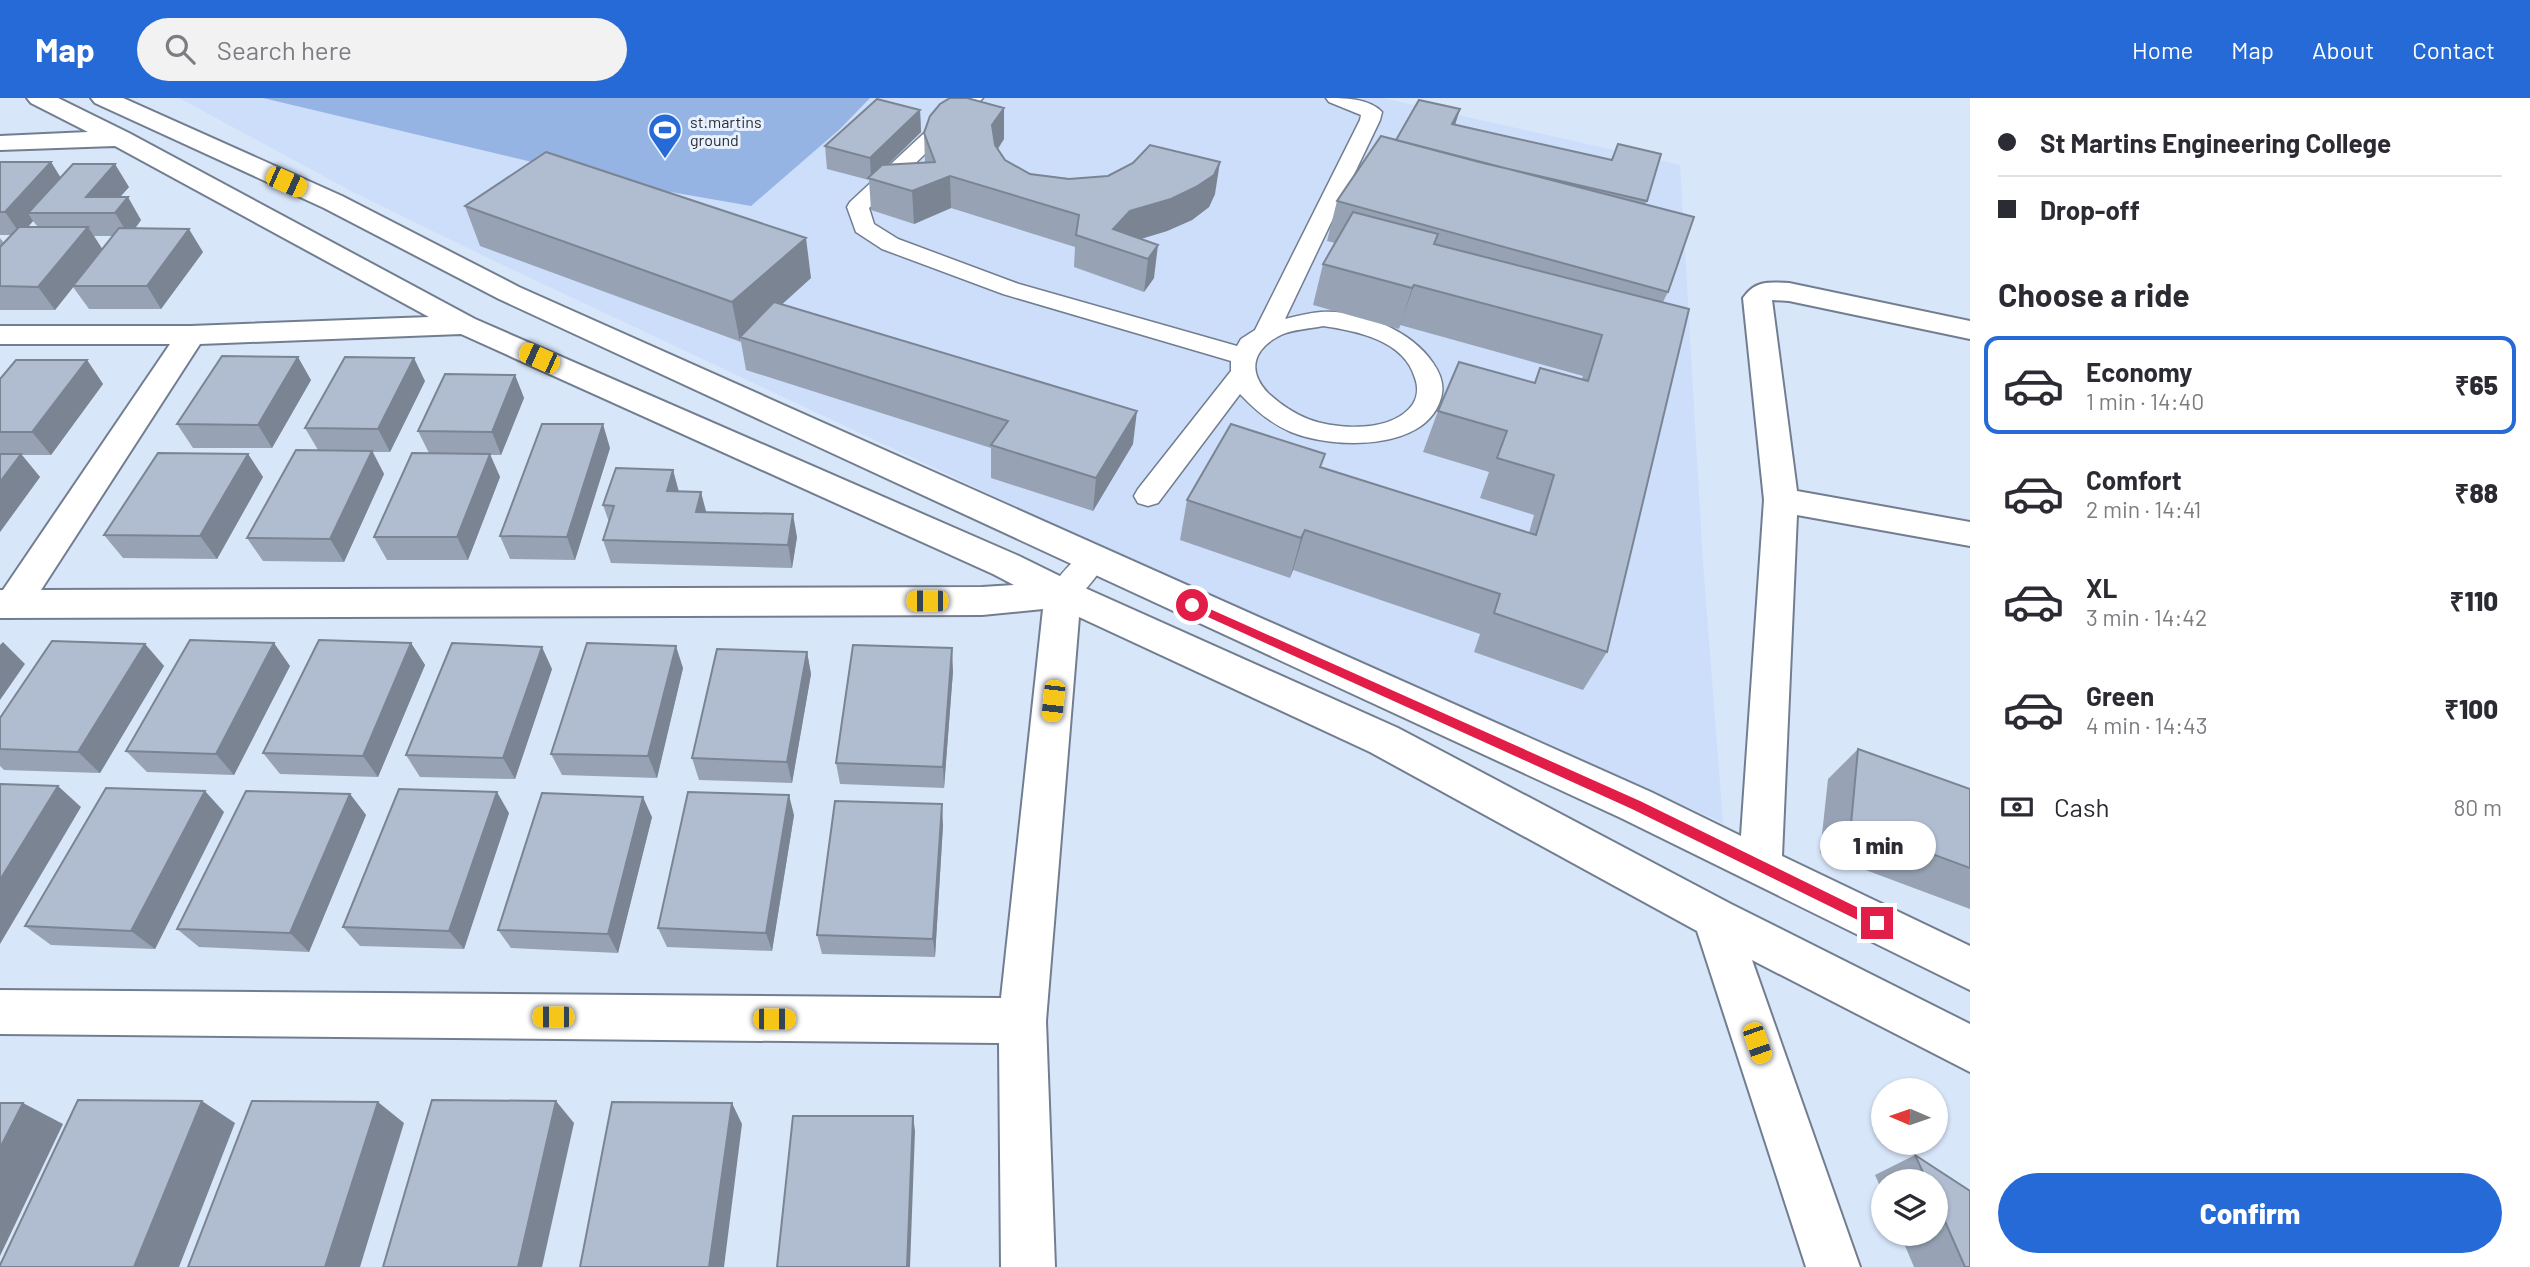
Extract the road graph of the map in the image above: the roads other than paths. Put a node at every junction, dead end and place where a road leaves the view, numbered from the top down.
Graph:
1 (39, 98) edge
2 (103, 98) edge
3 (973, 98) edge
4 (1336, 98) edge
5 (170, 131) junction
6 (120, 138) junction
7 (0, 143) edge
8 (527, 300) junction
9 (465, 325) junction
10 (1970, 330) edge
11 (1266, 332) junction
12 (0, 335) edge
13 (191, 335) junction
14 (1242, 365) junction
15 (1148, 496) dead end
16 (1781, 500) junction
17 (1970, 534) edge
18 (1094, 560) junction
19 (1063, 594) junction
20 (6, 604) edge
21 (1760, 865) junction
22 (1715, 918) junction
23 (1970, 969) edge
24 (0, 1012) edge
25 (1022, 1021) junction
26 (1970, 1049) edge
27 (1028, 1267) edge
28 (1833, 1267) edge

1 - 6 street
2 - 5 street
3 - 14 lane
4 - 11 lane
5 - 6 street
5 - 8 street
6 - 7 street
6 - 9 street
8 - 9 street
8 - 18 street
9 - 13 street
9 - 19 street
10 - 16 street
11 - 14 lane
11 - 14 lane
12 - 13 street
13 - 20 street
14 - 15 lane
16 - 17 street
16 - 21 street
18 - 19 lane
18 - 21 street
19 - 20 street
19 - 22 street
19 - 25 street
21 - 23 street
22 - 26 street
22 - 28 street
24 - 25 street
25 - 27 street

